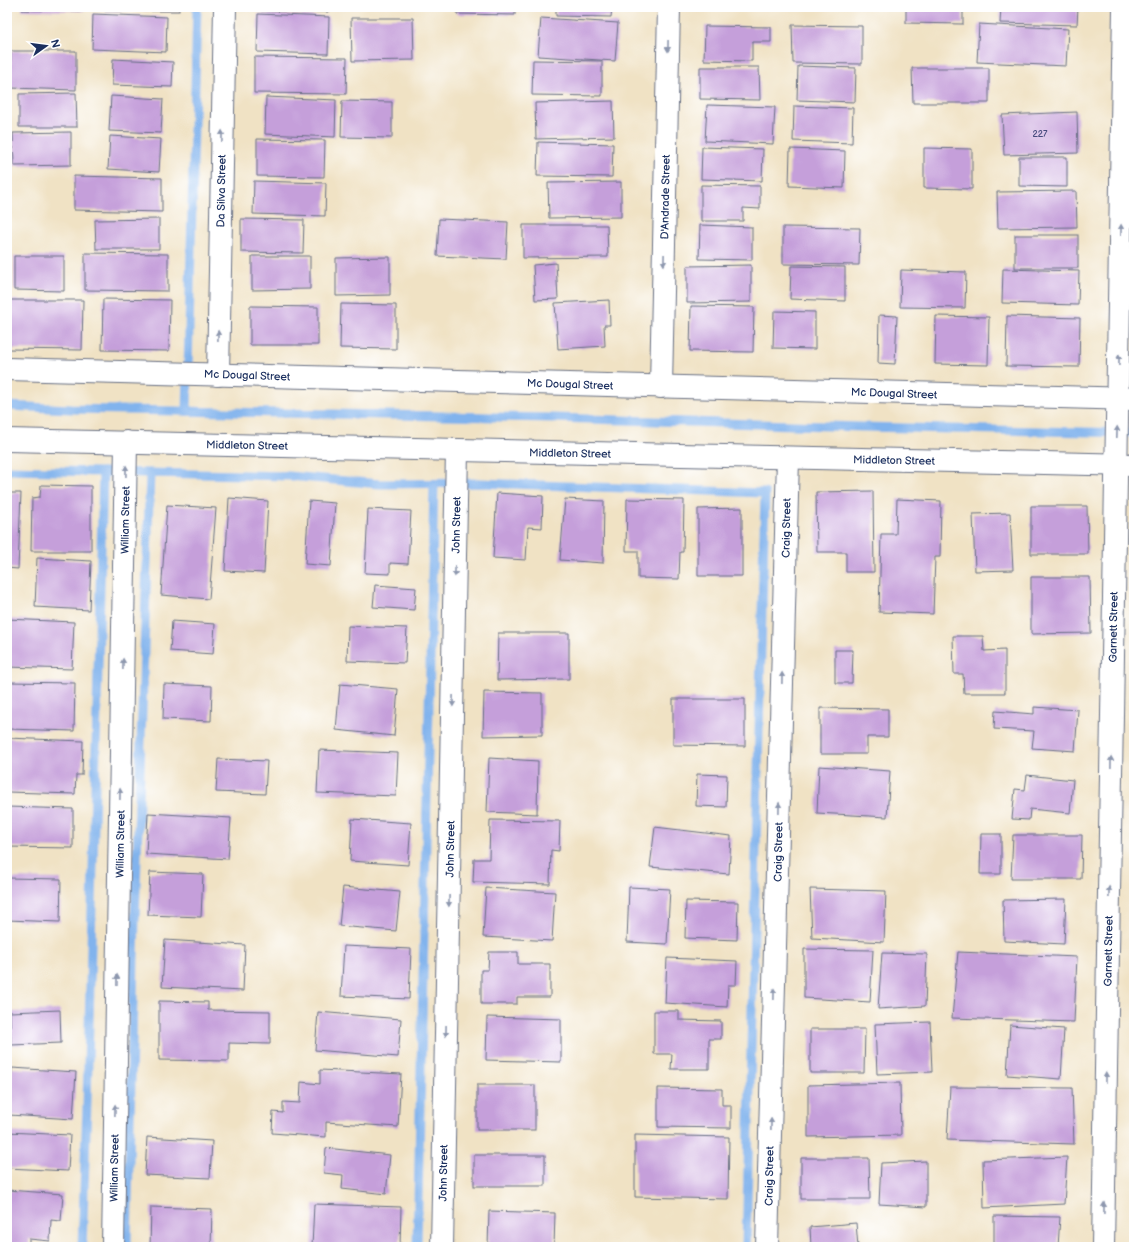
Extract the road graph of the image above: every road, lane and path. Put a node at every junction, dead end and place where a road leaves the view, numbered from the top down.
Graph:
1 (225, 7) edge
2 (669, 7) edge
3 (1124, 7) edge
4 (7, 369) edge
5 (211, 374) junction
6 (661, 387) junction
7 (1126, 399) edge
8 (7, 440) edge
9 (126, 442) junction
10 (457, 457) junction
11 (788, 458) junction
12 (1125, 465) edge
13 (113, 1247) edge
14 (442, 1247) edge
15 (767, 1247) edge
16 (1103, 1247) edge

5 -> 1 street, Da Silva Street
2 -> 6 street, D'Andrade Street
7 -> 3 street, Garnett Street
4 - 5 street, Mc Dougal Street
5 - 6 street, Mc Dougal Street
6 - 7 street, Mc Dougal Street
12 -> 7 street, Garnett Street
8 - 9 street, Middleton Street
9 - 10 street, Middleton Street
13 -> 9 street, William Street
10 - 11 street, Middleton Street
10 -> 14 street, John Street
11 - 12 street, Middleton Street
15 -> 11 street, Craig Street
16 -> 12 street, Garnett Street

